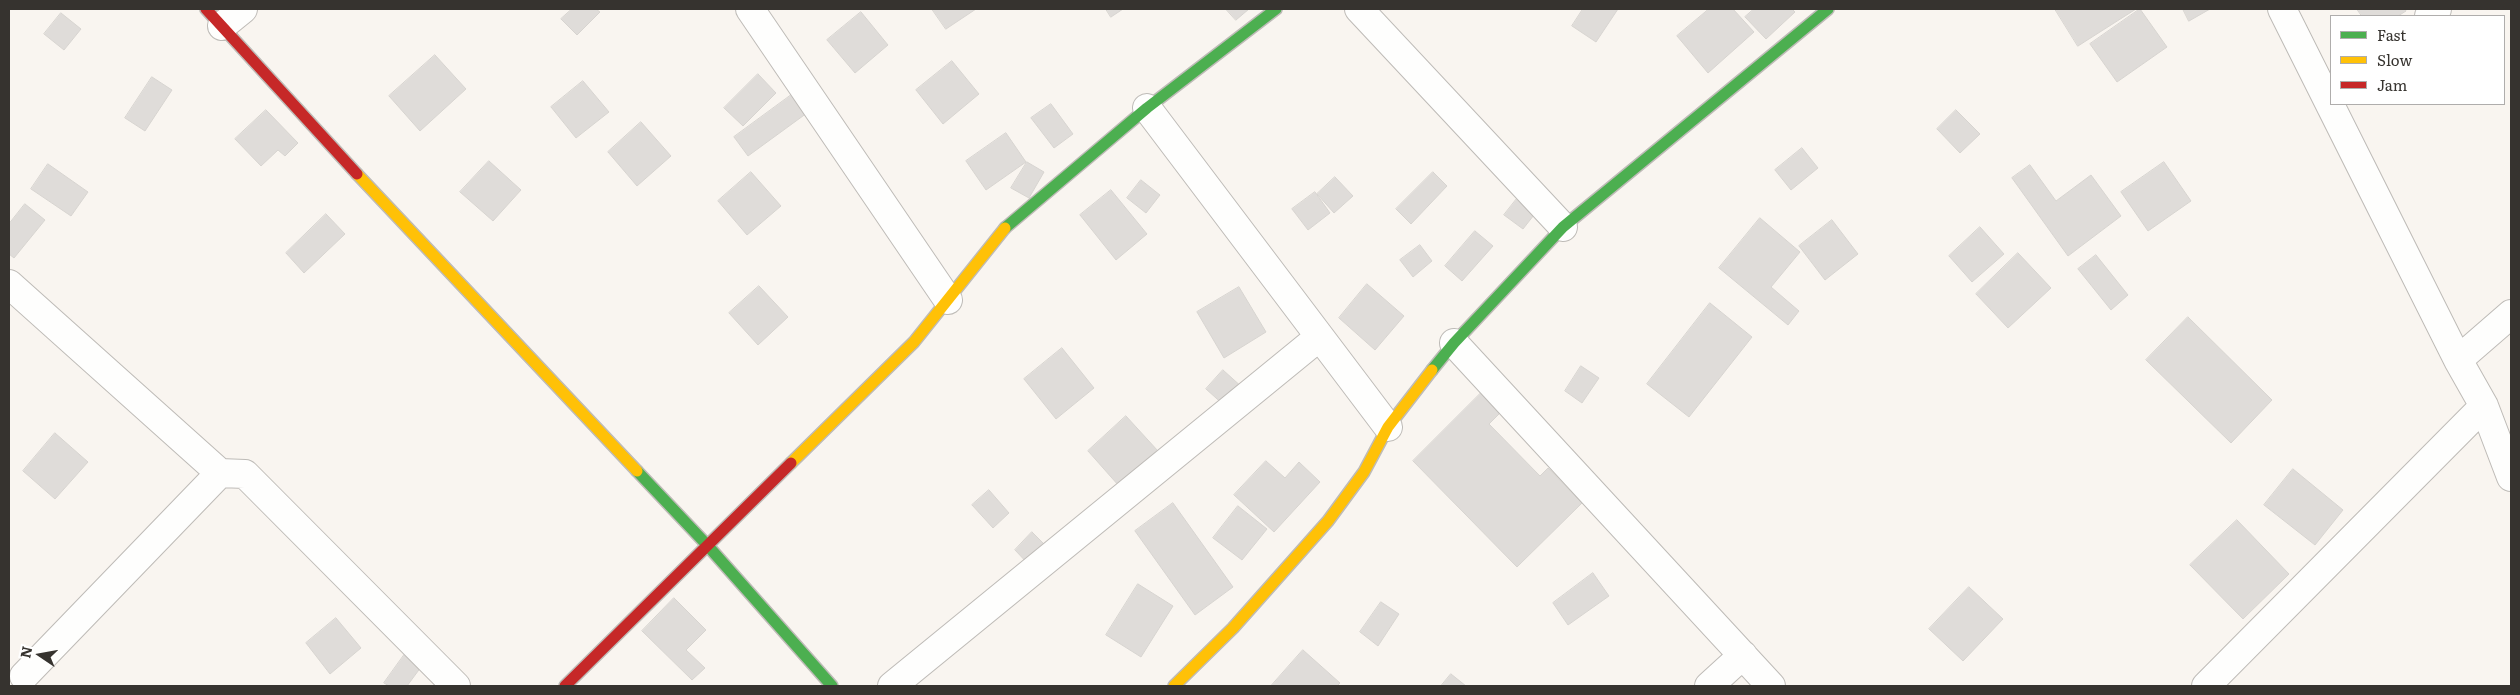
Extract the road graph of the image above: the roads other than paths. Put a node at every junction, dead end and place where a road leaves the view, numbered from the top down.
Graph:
1 (243, 9) edge
2 (750, 9) edge
3 (1276, 9) edge
4 (1359, 9) edge
5 (1828, 9) edge
6 (2282, 9) edge
7 (214, 18) edge
8 (2330, 104) edge
9 (2330, 105) edge
10 (1147, 108) junction
11 (1563, 227) junction
12 (9, 284) edge
13 (948, 300) junction
14 (2511, 314) edge
15 (1318, 338) junction
16 (1454, 343) junction
17 (2458, 360) junction
18 (2484, 406) junction
19 (1388, 427) junction
20 (220, 473) junction
21 (2511, 477) edge
22 (708, 546) junction
23 (1743, 655) junction
24 (22, 674) edge
25 (456, 686) edge
26 (565, 686) edge
27 (832, 686) edge
28 (892, 686) edge
29 (1174, 686) edge
30 (1709, 686) edge
31 (1771, 686) edge
32 (2206, 686) edge

1 - 7 street
2 - 13 street
3 - 10 street
4 - 11 street
5 - 11 street
6 - 8 street
7 - 22 street
9 - 17 street
10 - 13 street
10 - 15 street
11 - 16 street
12 - 20 street
13 - 22 street
14 - 17 street
15 - 19 street
15 - 28 street
16 - 19 street
16 - 23 street
17 - 18 street
18 - 21 street
18 - 32 street
19 - 29 street
20 - 24 street
20 - 25 street
22 - 26 street
22 - 27 street
23 - 30 street
23 - 31 street

